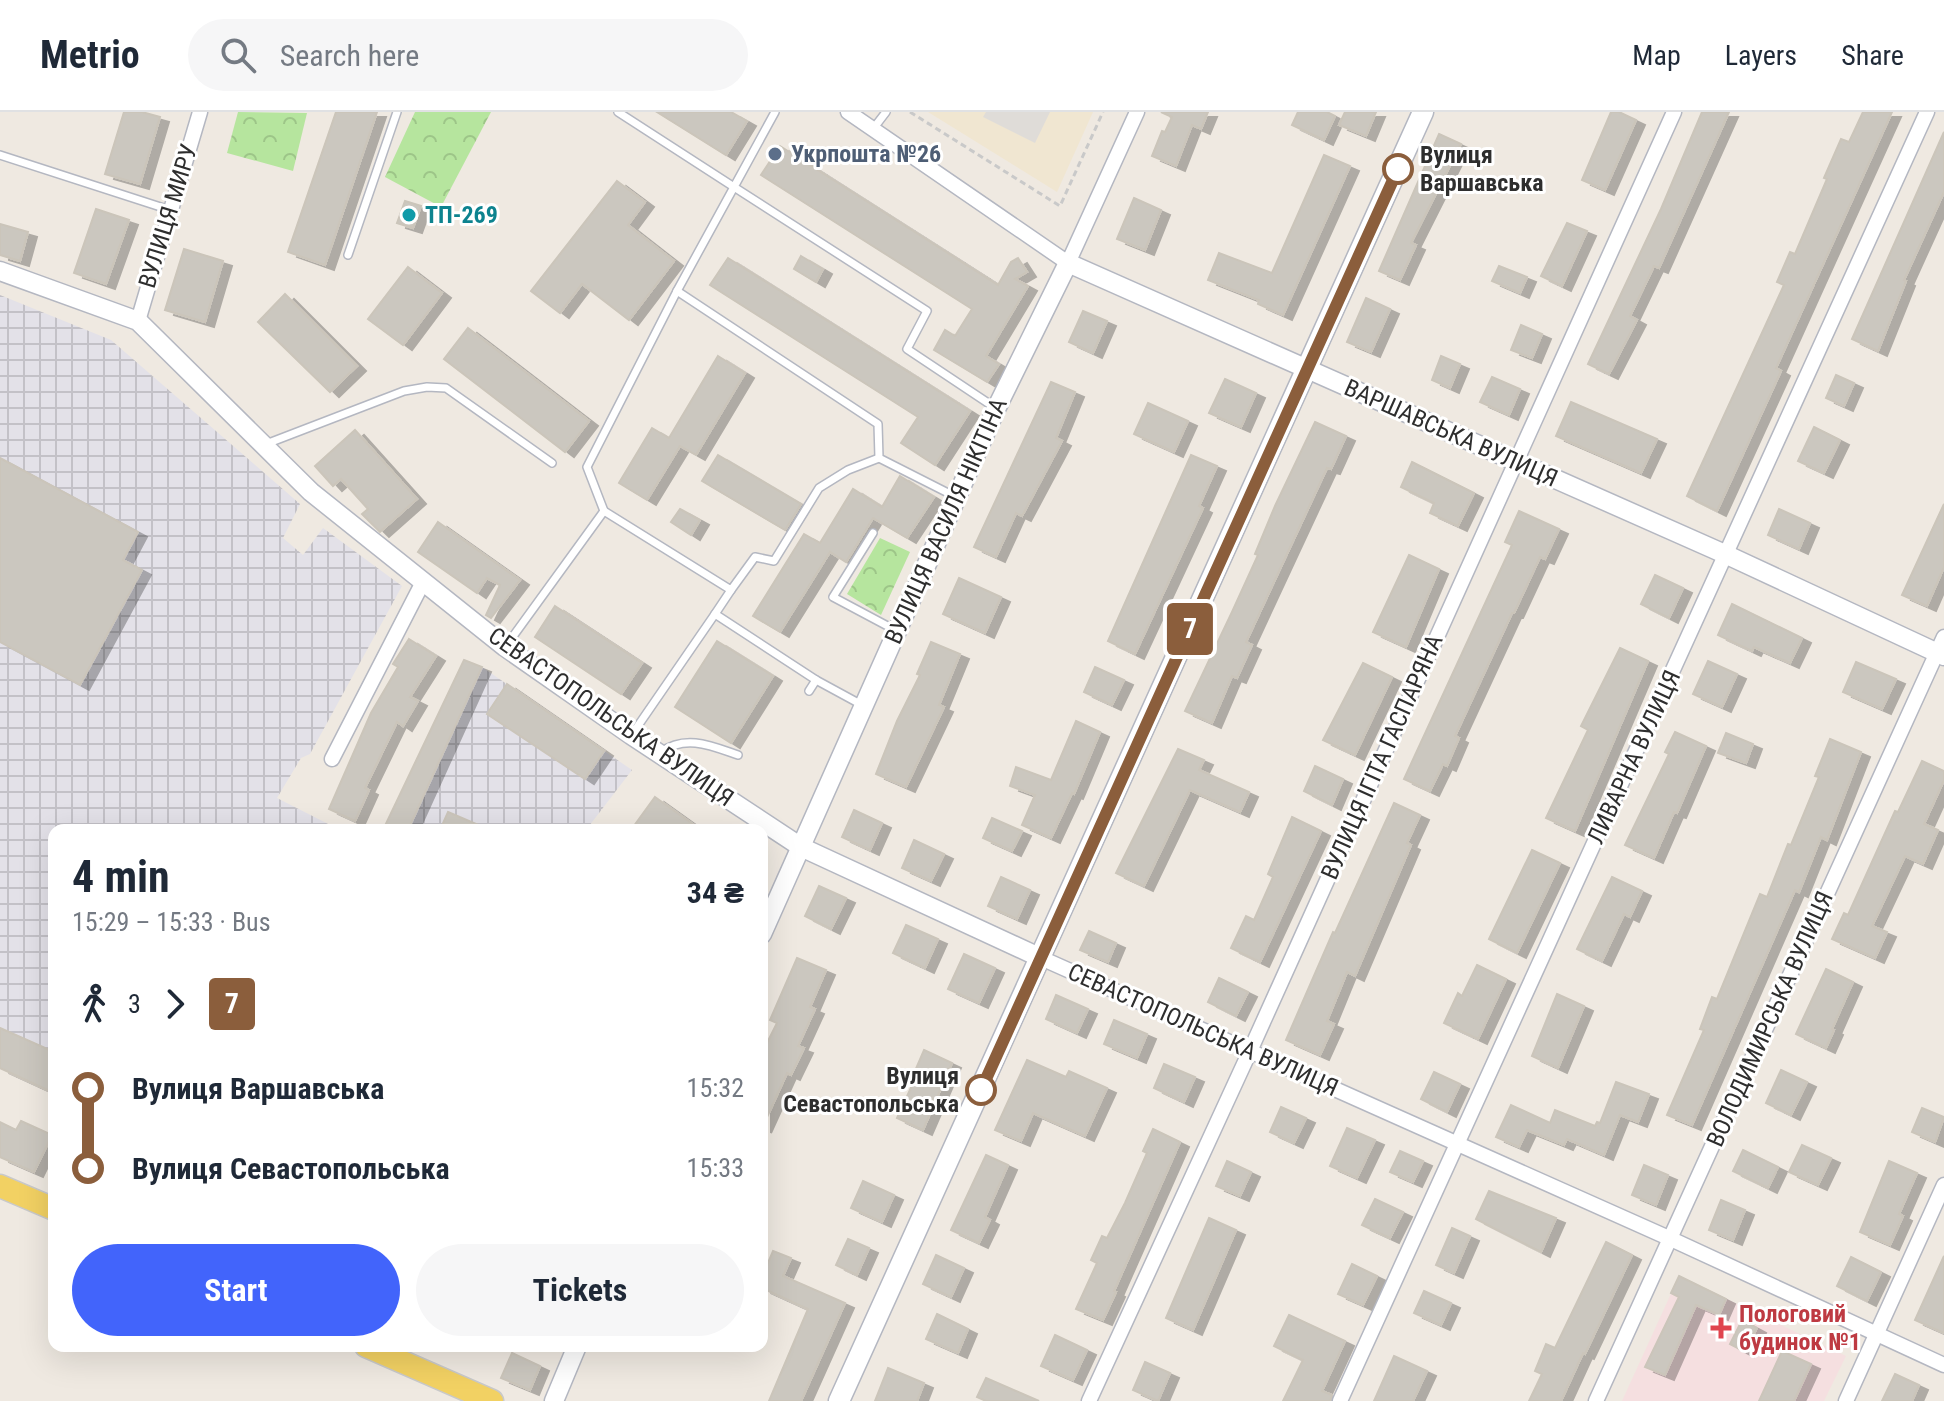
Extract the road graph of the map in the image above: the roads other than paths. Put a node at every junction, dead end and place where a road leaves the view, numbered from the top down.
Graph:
1 (200, 112) edge
2 (397, 112) edge
3 (618, 112) edge
4 (775, 112) edge
5 (848, 112) edge
6 (886, 112) edge
7 (1137, 112) edge
8 (1423, 112) edge
9 (1674, 112) edge
10 (1927, 112) edge
11 (873, 129) junction
12 (0, 155) edge
13 (734, 187) junction
14 (170, 210) junction
15 (348, 255) dead end
16 (1068, 263) junction
17 (0, 271) edge
18 (677, 291) junction
19 (138, 321) junction
20 (1307, 369) junction
21 (996, 409) junction
22 (264, 445) junction
23 (879, 458) junction
24 (1515, 461) junction
25 (552, 463) dead end
26 (956, 497) junction
27 (604, 511) junction
28 (873, 533) dead end
29 (1727, 555) junction
30 (423, 582) junction
31 (731, 590) junction
32 (715, 614) junction
33 (897, 631) junction
34 (505, 647) junction
35 (1942, 649) edge
36 (816, 680) junction
37 (809, 691) dead end
38 (864, 706) junction
39 (631, 735) junction
40 (660, 753) junction
41 (738, 755) dead end
42 (332, 759) dead end
43 (766, 824) edge
44 (768, 825) edge
45 (801, 847) junction
46 (768, 921) edge
47 (1041, 958) junction
48 (1250, 1051) junction
49 (1457, 1144) junction
50 (1944, 1185) edge
51 (0, 1186) edge
52 (48, 1206) edge
53 (1671, 1239) junction
54 (1876, 1335) junction
55 (380, 1352) edge
56 (574, 1352) edge
57 (1944, 1365) edge
58 (492, 1401) edge
59 (554, 1401) edge
60 (839, 1401) edge
61 (1089, 1401) edge
62 (1340, 1401) edge
63 (1596, 1401) edge
64 (1846, 1401) edge

1 - 14 street, ВУЛИЦЯ МИРУ
2 - 15 lane
3 - 13 lane
4 - 13 lane
5 - 11 street, ВАРШАВСЬКА ВУЛИЦЯ
6 - 11 lane
7 - 16 street, ВУЛИЦЯ ВАСИЛЯ НІКІТІНА
8 - 20 main road
9 - 24 street, ВУЛИЦЯ ІГІТА ГАСПАРЯНА
10 - 29 street, ЛИВАРНА ВУЛИЦЯ
11 - 16 street, ВАРШАВСЬКА ВУЛИЦЯ
12 - 14 lane
13 - 18 lane
13 - 21 lane
14 - 19 street, ВУЛИЦЯ МИРУ
16 - 20 street, ВАРШАВСЬКА ВУЛИЦЯ
16 - 21 street, ВУЛИЦЯ ВАСИЛЯ НІКІТІНА
17 - 19 street, СЕВАСТОПОЛЬСЬКА ВУЛИЦЯ
18 - 23 lane
18 - 27 lane
19 - 22 street, СЕВАСТОПОЛЬСЬКА ВУЛИЦЯ
20 - 24 street, ВАРШАВСЬКА ВУЛИЦЯ
20 - 47 main road
21 - 26 street, ВУЛИЦЯ ВАСИЛЯ НІКІТІНА
22 - 25 lane
22 - 30 street, СЕВАСТОПОЛЬСЬКА ВУЛИЦЯ
23 - 26 lane
23 - 31 lane
24 - 29 street, ВАРШАВСЬКА ВУЛИЦЯ
24 - 48 street, ВУЛИЦЯ ІГІТА ГАСПАРЯНА
26 - 33 street, ВУЛИЦЯ ВАСИЛЯ НІКІТІНА
27 - 31 lane
27 - 34 lane
28 - 33 lane
29 - 35 street, ВАРШАВСЬКА ВУЛИЦЯ
29 - 49 street, ЛИВАРНА ВУЛИЦЯ
30 - 34 street, СЕВАСТОПОЛЬСЬКА ВУЛИЦЯ
30 - 42 street
31 - 32 lane
32 - 36 lane
32 - 39 lane
33 - 38 street, ВУЛИЦЯ ВАСИЛЯ НІКІТІНА
34 - 39 street, СЕВАСТОПОЛЬСЬКА ВУЛИЦЯ
35 - 53 street, ВОЛОДИМИРСЬКА ВУЛИЦЯ
36 - 37 lane
36 - 38 lane
38 - 45 street, ВУЛИЦЯ ВАСИЛЯ НІКІТІНА
39 - 40 street, СЕВАСТОПОЛЬСЬКА ВУЛИЦЯ
40 - 41 lane
40 - 43 street, СЕВАСТОПОЛЬСЬКА ВУЛИЦЯ
44 - 45 street, СЕВАСТОПОЛЬСЬКА ВУЛИЦЯ
45 - 46 street, ВУЛИЦЯ ВАСИЛЯ НІКІТІНА
45 - 47 street, СЕВАСТОПОЛЬСЬКА ВУЛИЦЯ
47 - 48 street, СЕВАСТОПОЛЬСЬКА ВУЛИЦЯ
47 - 60 main road
48 - 49 street, СЕВАСТОПОЛЬСЬКА ВУЛИЦЯ
48 - 61 street, ВУЛИЦЯ ІГІТА ГАСПАРЯНА
49 - 53 street, СЕВАСТОПОЛЬСЬКА ВУЛИЦЯ
49 - 62 street, ЛИВАРНА ВУЛИЦЯ
50 - 54 street
51 - 52 main road
53 - 54 street, СЕВАСТОПОЛЬСЬКА ВУЛИЦЯ
53 - 63 street, ВОЛОДИМИРСЬКА ВУЛИЦЯ
54 - 57 street, СЕВАСТОПОЛЬСЬКА ВУЛИЦЯ
54 - 64 street
55 - 58 main road
56 - 59 street

